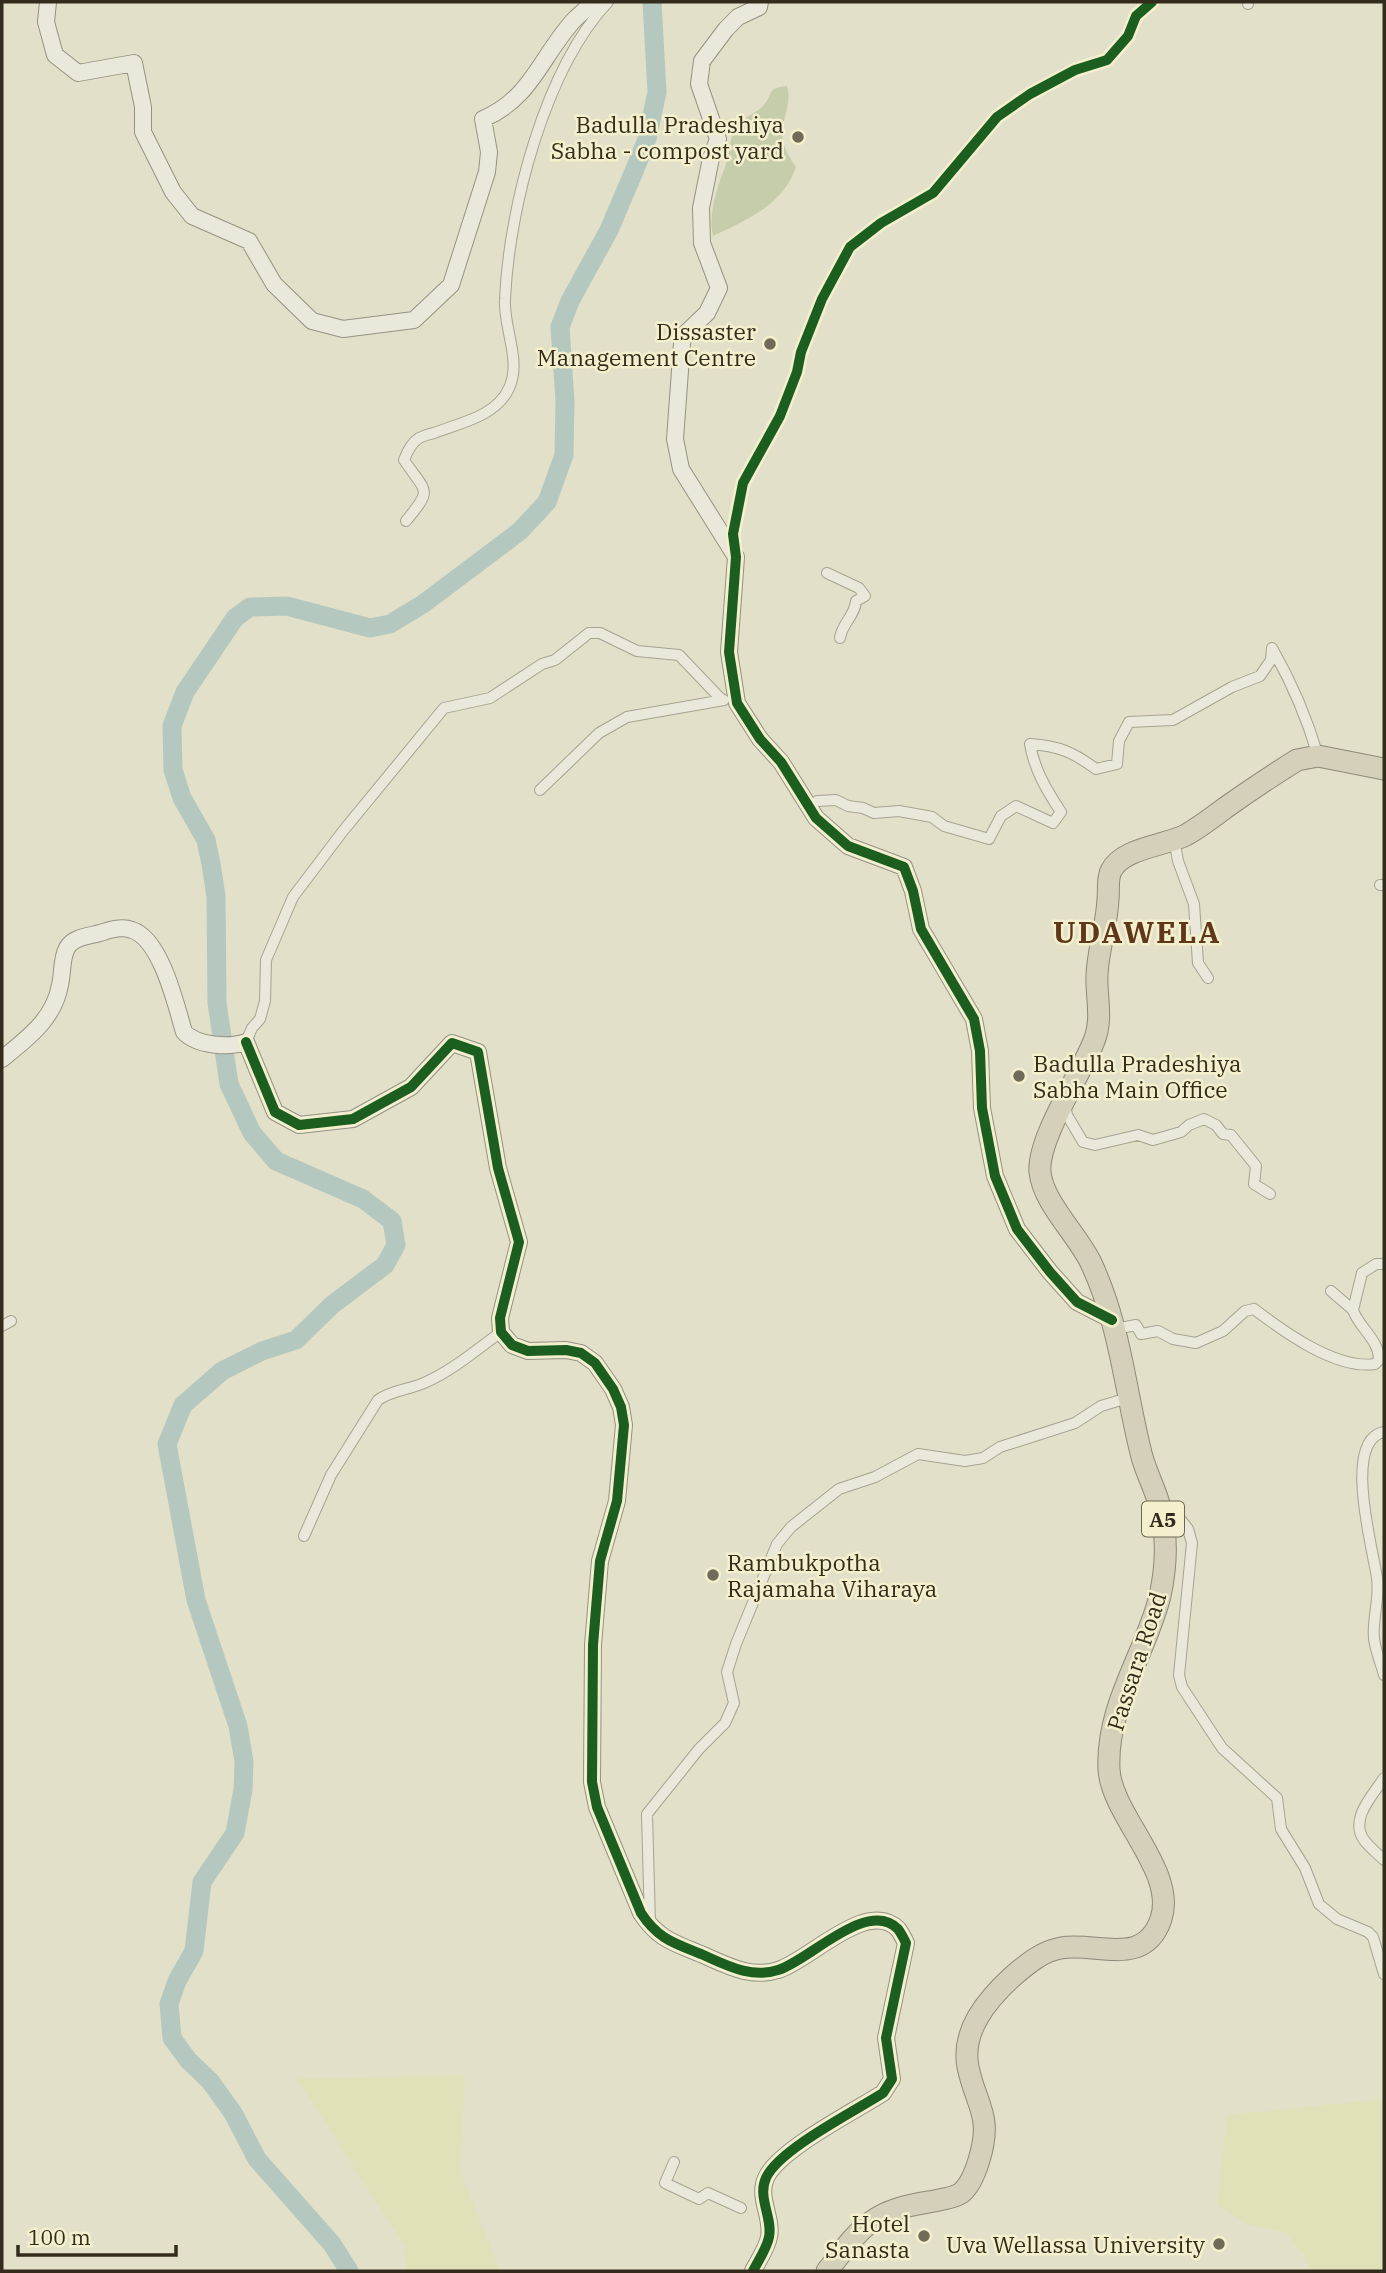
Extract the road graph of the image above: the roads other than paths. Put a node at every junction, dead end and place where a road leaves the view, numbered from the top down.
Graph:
1 (48, 2) edge
2 (594, 2) edge
3 (608, 2) edge
4 (760, 2) edge
5 (1152, 2) edge
6 (406, 521) dead end
7 (736, 557) junction
8 (827, 573) dead end
9 (840, 638) dead end
10 (729, 701) junction
11 (1318, 757) junction
12 (1384, 769) edge
13 (540, 790) dead end
14 (817, 801) dead end
15 (1174, 839) junction
16 (1208, 978) dead end
17 (240, 1044) junction
18 (2, 1059) edge
19 (1065, 1103) junction
20 (1270, 1194) dead end
21 (1384, 1264) edge
22 (1331, 1291) dead end
23 (1353, 1310) junction
24 (1114, 1324) junction
25 (501, 1332) junction
26 (1131, 1397) junction
27 (1384, 1432) edge
28 (1163, 1520) junction
29 (304, 1536) dead end
30 (1384, 1675) edge
31 (1384, 1778) edge
32 (1384, 1860) edge
33 (650, 1927) junction
34 (1384, 1974) edge
35 (674, 2162) dead end
36 (741, 2208) dead end
37 (753, 2271) edge
38 (827, 2271) edge

1 - 2 street
3 - 6 street
4 - 7 street
5 - 7 street
7 - 10 street
8 - 9 street
10 - 13 street
10 - 17 street
10 - 24 street
11 - 12 highway, Passara Road / A5
11 - 14 street
11 - 15 highway, Passara Road / A5
15 - 16 street
15 - 19 highway, Passara Road / A5
17 - 18 street
17 - 25 street
19 - 20 street
19 - 24 highway, Passara Road / A5
21 - 23 street
22 - 23 street
23 - 24 street
24 - 26 highway, Passara Road / A5
25 - 29 street
25 - 33 street
26 - 28 highway, Passara Road / A5
26 - 33 street
27 - 30 street
28 - 34 street
28 - 38 highway, Passara Road / A5
31 - 32 street
33 - 37 street
35 - 36 street

